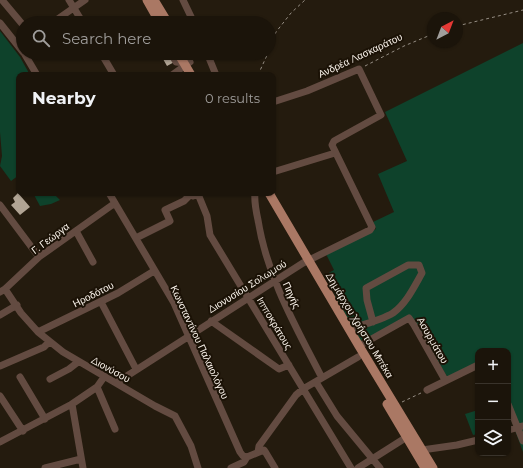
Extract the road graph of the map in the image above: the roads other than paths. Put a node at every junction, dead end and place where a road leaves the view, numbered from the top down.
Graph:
1 (2, 0) edge
2 (69, 0) edge
3 (84, 0) edge
4 (147, 0) edge
5 (154, 0) edge
6 (183, 0) edge
7 (74, 8) junction
8 (62, 16) edge
9 (79, 16) edge
10 (156, 16) edge
11 (164, 16) edge
12 (191, 16) edge
13 (16, 17) edge
14 (0, 23) edge
15 (16, 43) edge
16 (28, 60) edge
17 (105, 60) edge
18 (210, 60) edge
19 (182, 61) edge
20 (35, 72) edge
21 (112, 72) edge
22 (174, 72) edge
23 (189, 72) edge
24 (194, 72) edge
25 (215, 72) edge
26 (276, 101) edge
27 (335, 153) junction
28 (276, 171) edge
29 (111, 196) edge
30 (187, 196) edge
31 (200, 196) edge
32 (255, 196) edge
33 (264, 196) edge
34 (271, 196) edge
35 (115, 203) junction
36 (0, 206) edge
37 (76, 231) junction
38 (136, 238) junction
39 (39, 257) junction
40 (306, 261) junction
41 (94, 262) dead end
42 (154, 271) junction
43 (275, 281) junction
44 (3, 291) edge
45 (248, 298) junction
46 (101, 302) junction
47 (17, 305) junction
48 (0, 314) edge
49 (211, 321) junction
50 (373, 322) junction
51 (349, 329) junction
52 (38, 332) junction
53 (188, 336) junction
54 (50, 342) junction
55 (359, 346) junction
56 (358, 357) junction
57 (78, 362) junction
58 (289, 365) junction
59 (0, 366) edge
60 (475, 366) edge
61 (136, 369) junction
62 (20, 377) dead end
63 (104, 377) junction
64 (50, 379) dead end
65 (319, 380) junction
66 (445, 380) junction
67 (116, 382) junction
68 (97, 387) junction
69 (303, 389) junction
70 (427, 390) road end
71 (0, 396) edge
72 (72, 404) junction
73 (511, 409) edge
74 (45, 419) junction
75 (521, 427) edge
76 (115, 429) dead end
77 (511, 429) edge
78 (23, 431) junction
79 (409, 436) junction
80 (475, 441) edge
81 (523, 441) edge
82 (0, 442) edge
83 (422, 450) junction
84 (258, 452) junction
85 (247, 457) junction
86 (81, 459) junction
87 (373, 459) junction
88 (45, 468) edge
89 (83, 468) edge
90 (198, 468) edge
91 (231, 468) edge
92 (276, 468) edge
93 (351, 468) edge
94 (358, 468) edge
95 (380, 468) edge
96 (425, 468) edge
97 (433, 468) edge

1 - 13 street
2 - 7 street
3 - 7 street
4 - 10 main road
5 - 11 main road
6 - 12 street
7 - 8 street
7 - 9 street
14 - 15 street
16 - 20 street
17 - 21 street
18 - 25 street
19 - 22 street
19 - 23 main road
19 - 24 main road
26 - 27 street, Ανδρέα Λασκαράτου
27 - 28 street
27 - 40 street, Διονυσίου Σολωμού
29 - 35 street, Κωνσταντίνου Παλαιολόγου
30 - 38 street
31 - 45 street, Ιπποκράτους
32 - 43 street, Πηγής
33 - 40 main road, Δημάρχου Χρήστου Μπέκα
34 - 40 main road, Δημάρχου Χρήστου Μπέκα
35 - 37 street, Γ. Γεώργα
35 - 38 street, Κωνσταντίνου Παλαιολόγου
36 - 39 street
37 - 39 street, Γ. Γεώργα
37 - 41 street
38 - 42 street, Κωνσταντίνου Παλαιολόγου
39 - 44 street, Γ. Γεώργα
40 - 43 street, Διονυσίου Σολωμού
40 - 51 main road, Δημάρχου Χρήστου Μπέκα
40 - 56 main road, Δημάρχου Χρήστου Μπέκα
42 - 46 street, Ηροδότου
42 - 53 street, Κωνσταντίνου Παλαιολόγου
43 - 45 street, Διονυσίου Σολωμού
43 - 65 street, Πηγής
44 - 47 street, Διονύσου
45 - 49 street, Διονυσίου Σολωμού
45 - 58 street, Ιπποκράτους
46 - 52 street, Ηροδότου
46 - 61 street
47 - 48 street
47 - 52 street, Διονύσου
49 - 53 street, Διονυσίου Σολωμού
49 - 58 street
50 - 50 street
50 - 51 street
51 - 55 main road, Δημάρχου Χρήστου Μπέκα
52 - 54 street, Διονύσου
53 - 61 street, Διονυσίου Σολωμού
53 - 85 street, Κωνσταντίνου Παλαιολόγου
54 - 57 street, Διονύσου
54 - 59 street
55 - 66 street, Ασυρμάτου
55 - 79 main road, Δημάρχου Χρήστου Μπέκα
56 - 65 street
56 - 79 main road, Δημάρχου Χρήστου Μπέκα
57 - 63 street, Διονύσου
57 - 64 street
58 - 69 street, Ιπποκράτους
60 - 66 street
61 - 67 street, Διονυσίου Σολωμού
62 - 74 street
63 - 67 street, Διονύσου
63 - 68 street
65 - 69 street
65 - 87 street, Πηγής
66 - 70 street
67 - 90 street, Διονύσου
68 - 72 street
68 - 76 street
69 - 84 street
69 - 93 street, Ιπποκράτους
71 - 78 street
72 - 74 street
72 - 86 street
73 - 75 street
74 - 78 street
75 - 77 street
75 - 81 street
78 - 82 street
79 - 83 main road, Δημάρχου Χρήστου Μπέκα
79 - 87 street
79 - 96 main road, Δημάρχου Χρήστου Μπέκα
80 - 83 street
83 - 97 main road, Δημάρχου Χρήστου Μπέκα
84 - 85 street
84 - 92 street
85 - 91 street
86 - 88 street
86 - 89 street
87 - 94 street
87 - 95 street, Πηγής

